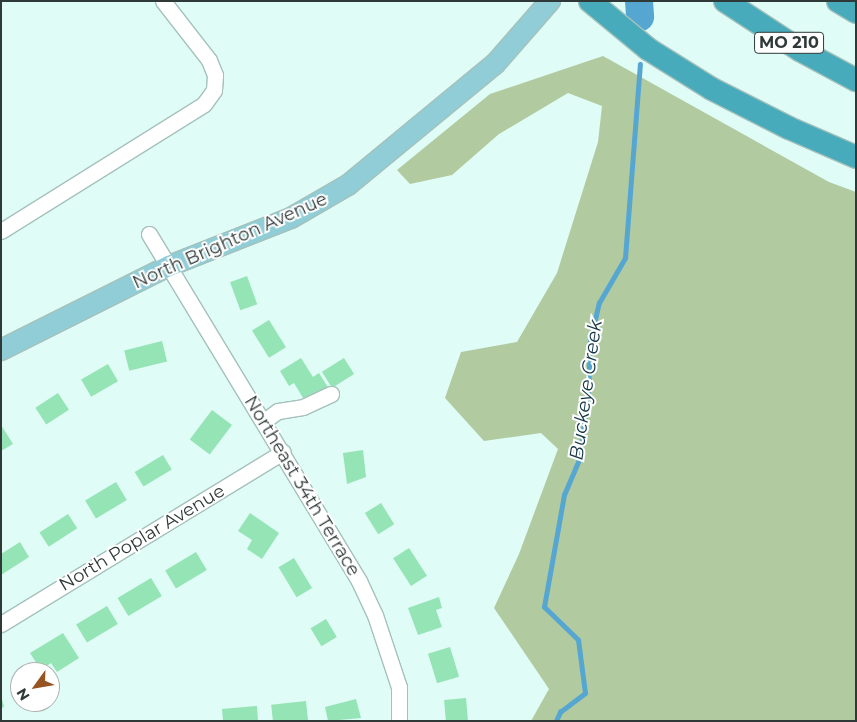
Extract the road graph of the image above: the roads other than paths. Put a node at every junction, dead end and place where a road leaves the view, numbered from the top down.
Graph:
1 (163, 1) edge
2 (550, 1) edge
3 (590, 1) edge
4 (725, 1) edge
5 (838, 1) edge
6 (856, 12) edge
7 (856, 80) edge
8 (856, 157) edge
9 (1, 231) edge
10 (149, 234) dead end
11 (169, 266) junction
12 (1, 350) edge
13 (331, 394) dead end
14 (264, 421) junction
15 (283, 452) junction
16 (1, 624) edge
17 (399, 721) edge

1 - 9 street
2 - 11 main road, North Brighton Avenue
3 - 8 highway
4 - 7 highway, MO 210
5 - 6 highway
10 - 11 street, Northeast 34th Terrace
11 - 12 main road, North Brighton Avenue
11 - 14 street, Northeast 34th Terrace
13 - 14 street
14 - 15 street, Northeast 34th Terrace
15 - 16 street, North Poplar Avenue
15 - 17 street, Northeast 34th Terrace

